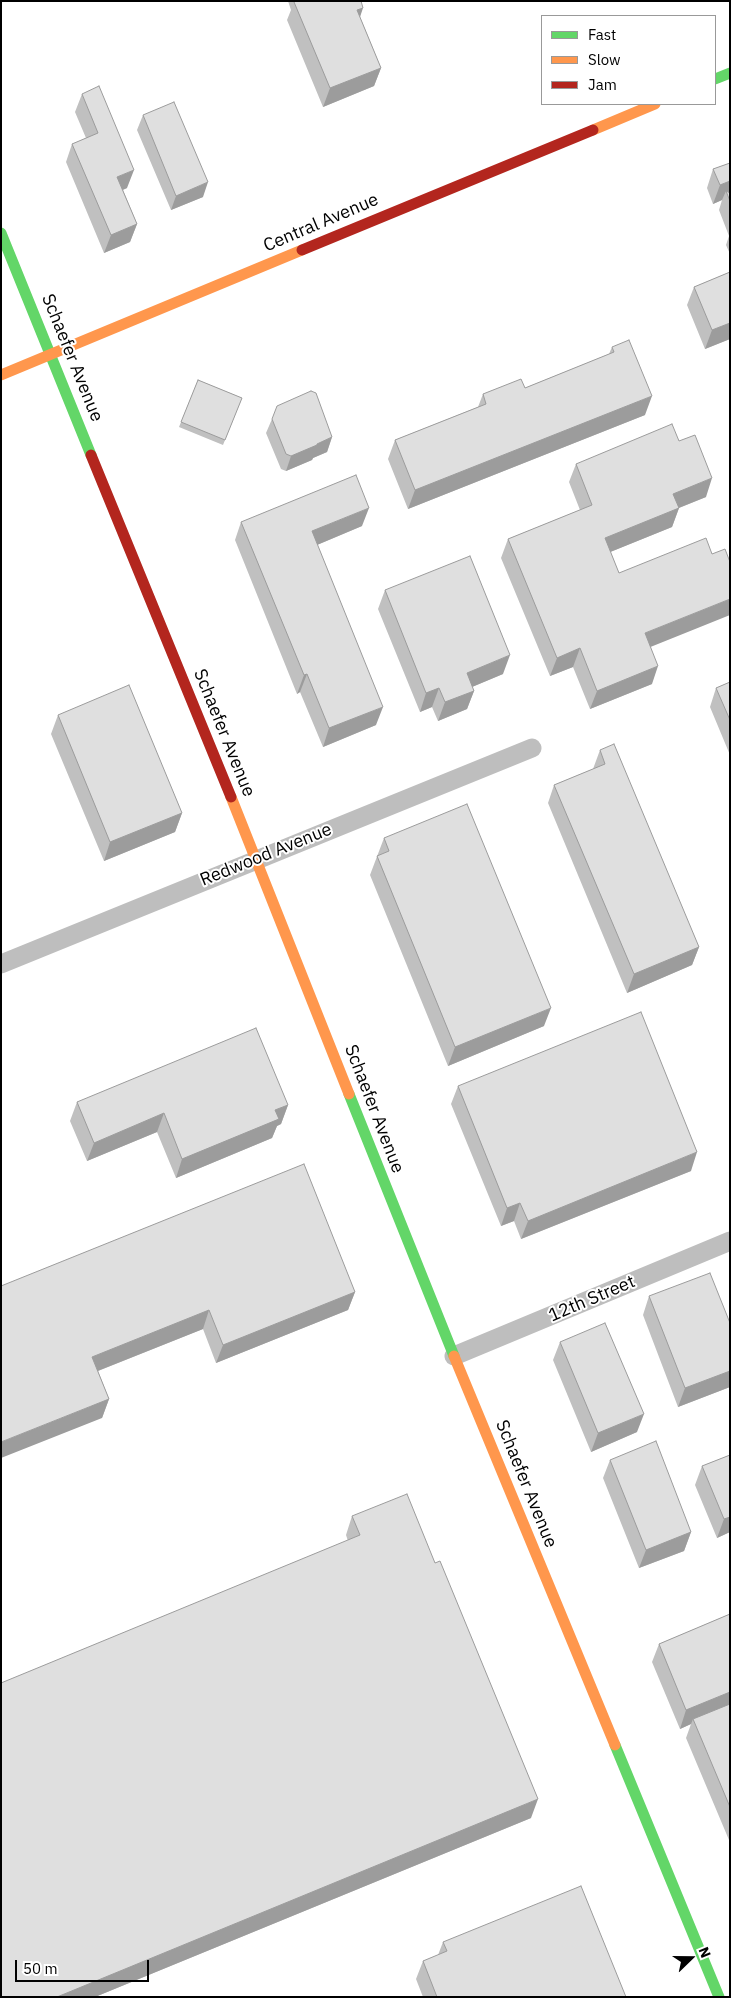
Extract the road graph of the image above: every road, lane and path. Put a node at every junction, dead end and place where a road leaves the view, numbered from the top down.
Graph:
1 (730, 73) edge
2 (716, 79) edge
3 (653, 105) edge
4 (1, 233) edge
5 (52, 354) junction
6 (1, 375) edge
7 (532, 748) dead end
8 (256, 858) junction
9 (1, 964) edge
10 (730, 1241) edge
11 (454, 1356) junction
12 (719, 1997) edge

1 - 2 street
3 - 5 street, Central Avenue
4 - 5 street, Schaefer Avenue
5 - 6 street, Central Avenue
5 - 8 street, Schaefer Avenue
7 - 8 street, Redwood Avenue
8 - 9 street, Redwood Avenue
8 - 11 street, Schaefer Avenue
10 - 11 street, 12th Street
11 - 12 street, Schaefer Avenue

